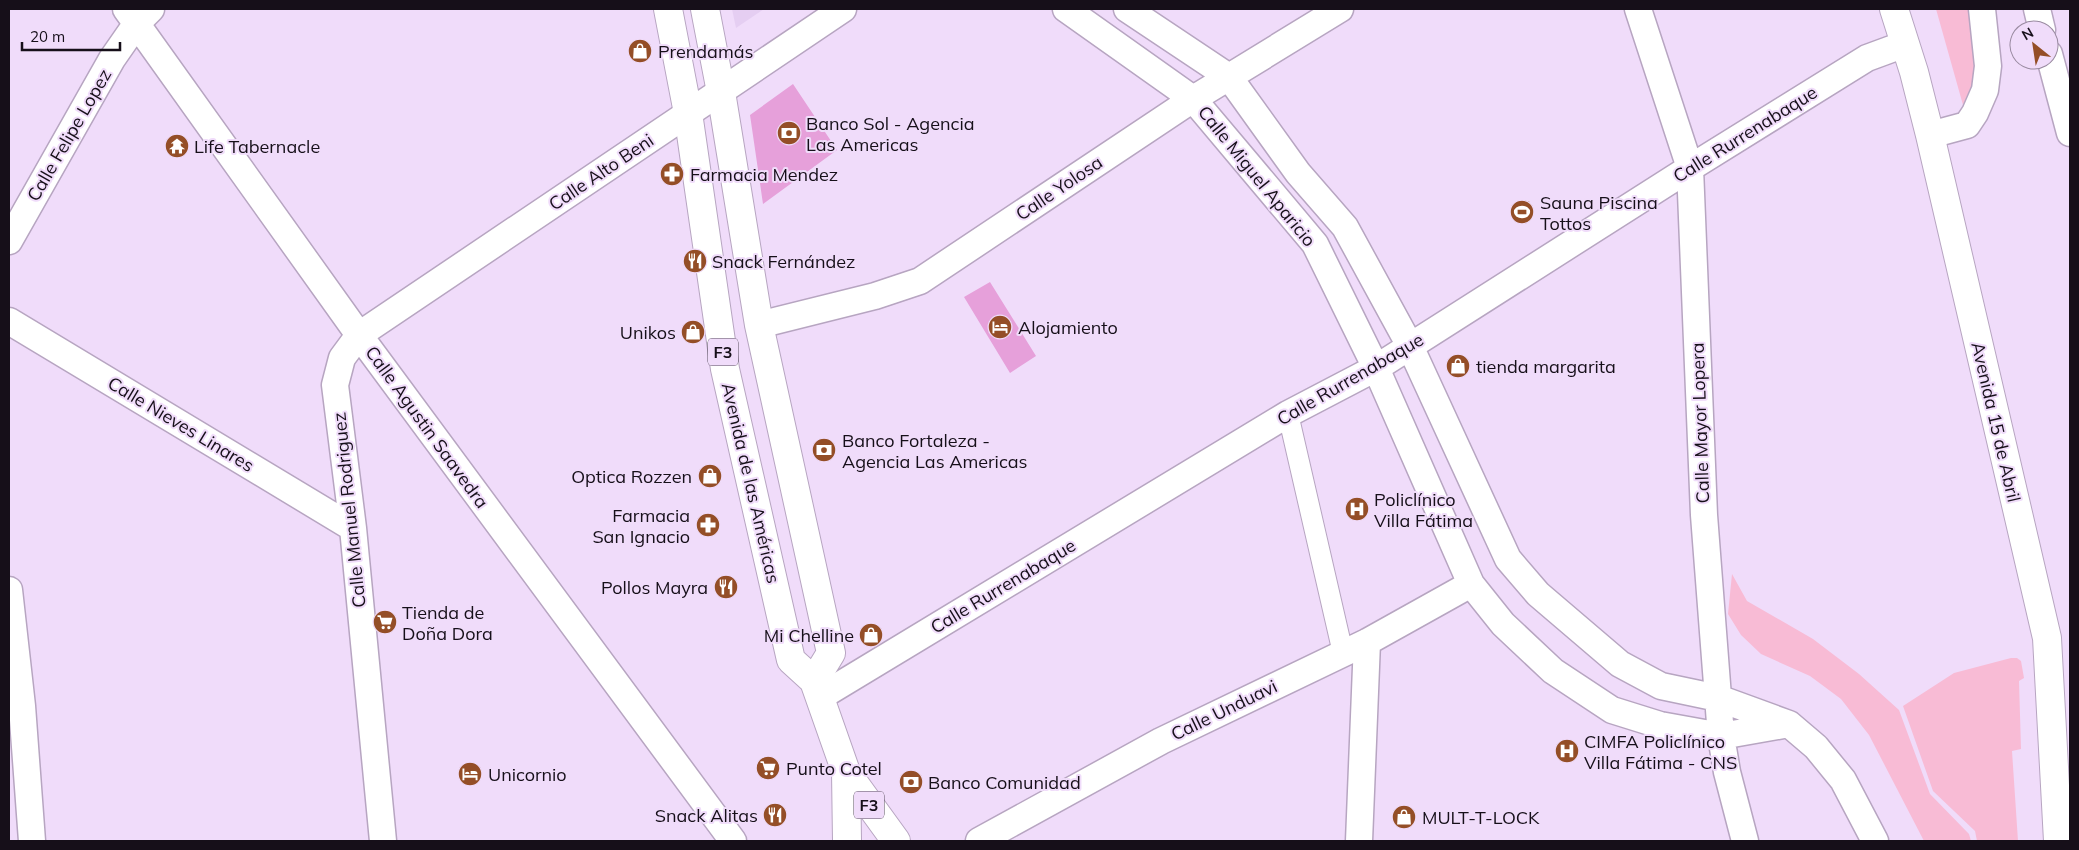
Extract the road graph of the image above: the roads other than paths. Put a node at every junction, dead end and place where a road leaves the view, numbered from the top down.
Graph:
1 (668, 9) edge
2 (705, 9) edge
3 (843, 9) edge
4 (1066, 9) edge
5 (1127, 9) edge
6 (1340, 9) edge
7 (1638, 9) edge
8 (1894, 9) edge
9 (1982, 9) edge
10 (138, 14) edge
11 (1905, 44) junction
12 (2053, 70) edge
13 (1229, 78) junction
14 (722, 92) junction
15 (1193, 99) junction
16 (688, 113) junction
17 (2070, 133) edge
18 (1930, 135) junction
19 (1690, 168) junction
20 (9, 241) edge
21 (9, 321) edge
22 (759, 325) junction
23 (359, 334) junction
24 (1410, 346) junction
25 (1376, 368) junction
26 (1288, 414) junction
27 (352, 528) junction
28 (1471, 584) junction
29 (9, 590) edge
30 (1367, 642) junction
31 (1343, 653) junction
32 (817, 689) junction
33 (1718, 698) junction
34 (16, 707) edge
35 (1789, 724) junction
36 (1721, 736) junction
37 (846, 772) junction
38 (893, 840) edge
39 (32, 841) edge
40 (383, 841) edge
41 (733, 841) edge
42 (847, 841) edge
43 (979, 841) edge
44 (1359, 841) edge
45 (1745, 841) edge
46 (1875, 841) edge
47 (2058, 841) edge

1 - 16 main road, Avenida de las Américas / F3
2 - 14 main road, F3
3 - 14 street, Calle Alto Beni
4 - 15 street, Calle Miguel Aparicio
5 - 13 street, Calle Miguel Aparicio
6 - 13 street, Calle Yolosa
7 - 19 street, Calle Mayor Lopera
8 - 11 main road, Avenida 15 de Abril
9 - 18 street
10 - 20 street, Calle Felipe Lopez
10 - 23 street, Calle Agustin Saavedra
11 - 18 main road, Avenida 15 de Abril
11 - 19 street, Calle Rurrenabaque
12 - 17 street
13 - 15 street, Calle Yolosa
13 - 24 street, Calle Miguel Aparicio
14 - 16 street, Calle Alto Beni
14 - 22 main road, F3
15 - 22 street, Calle Yolosa
15 - 25 street, Calle Miguel Aparicio
16 - 23 street, Calle Alto Beni
16 - 32 main road, Avenida de las Américas / F3
18 - 47 main road, Avenida 15 de Abril
19 - 24 street, Calle Rurrenabaque
19 - 33 street, Calle Mayor Lopera
21 - 27 street, Calle Nieves Linares
22 - 32 main road, F3
23 - 27 street, Calle Manuel Rodriguez
23 - 41 street, Calle Agustin Saavedra
24 - 25 street, Calle Rurrenabaque
24 - 33 street, Calle Miguel Aparicio
25 - 26 street, Calle Rurrenabaque
25 - 28 street, Calle Miguel Aparicio
26 - 31 street
26 - 32 street, Calle Rurrenabaque
27 - 40 street, Calle Manuel Rodriguez
28 - 30 street, Calle Unduavi
28 - 36 street, Calle Miguel Aparicio
29 - 34 street
30 - 31 street, Calle Unduavi
30 - 44 street
31 - 43 street, Calle Unduavi
32 - 37 main road, Avenida de las Américas / F3
33 - 35 street, Calle Miguel Aparicio
33 - 36 street, Calle Mayor Lopera
34 - 39 street
35 - 36 street
35 - 46 street
36 - 45 street, Calle Mayor Lopera
37 - 38 main road, F3
37 - 42 main road, F3

